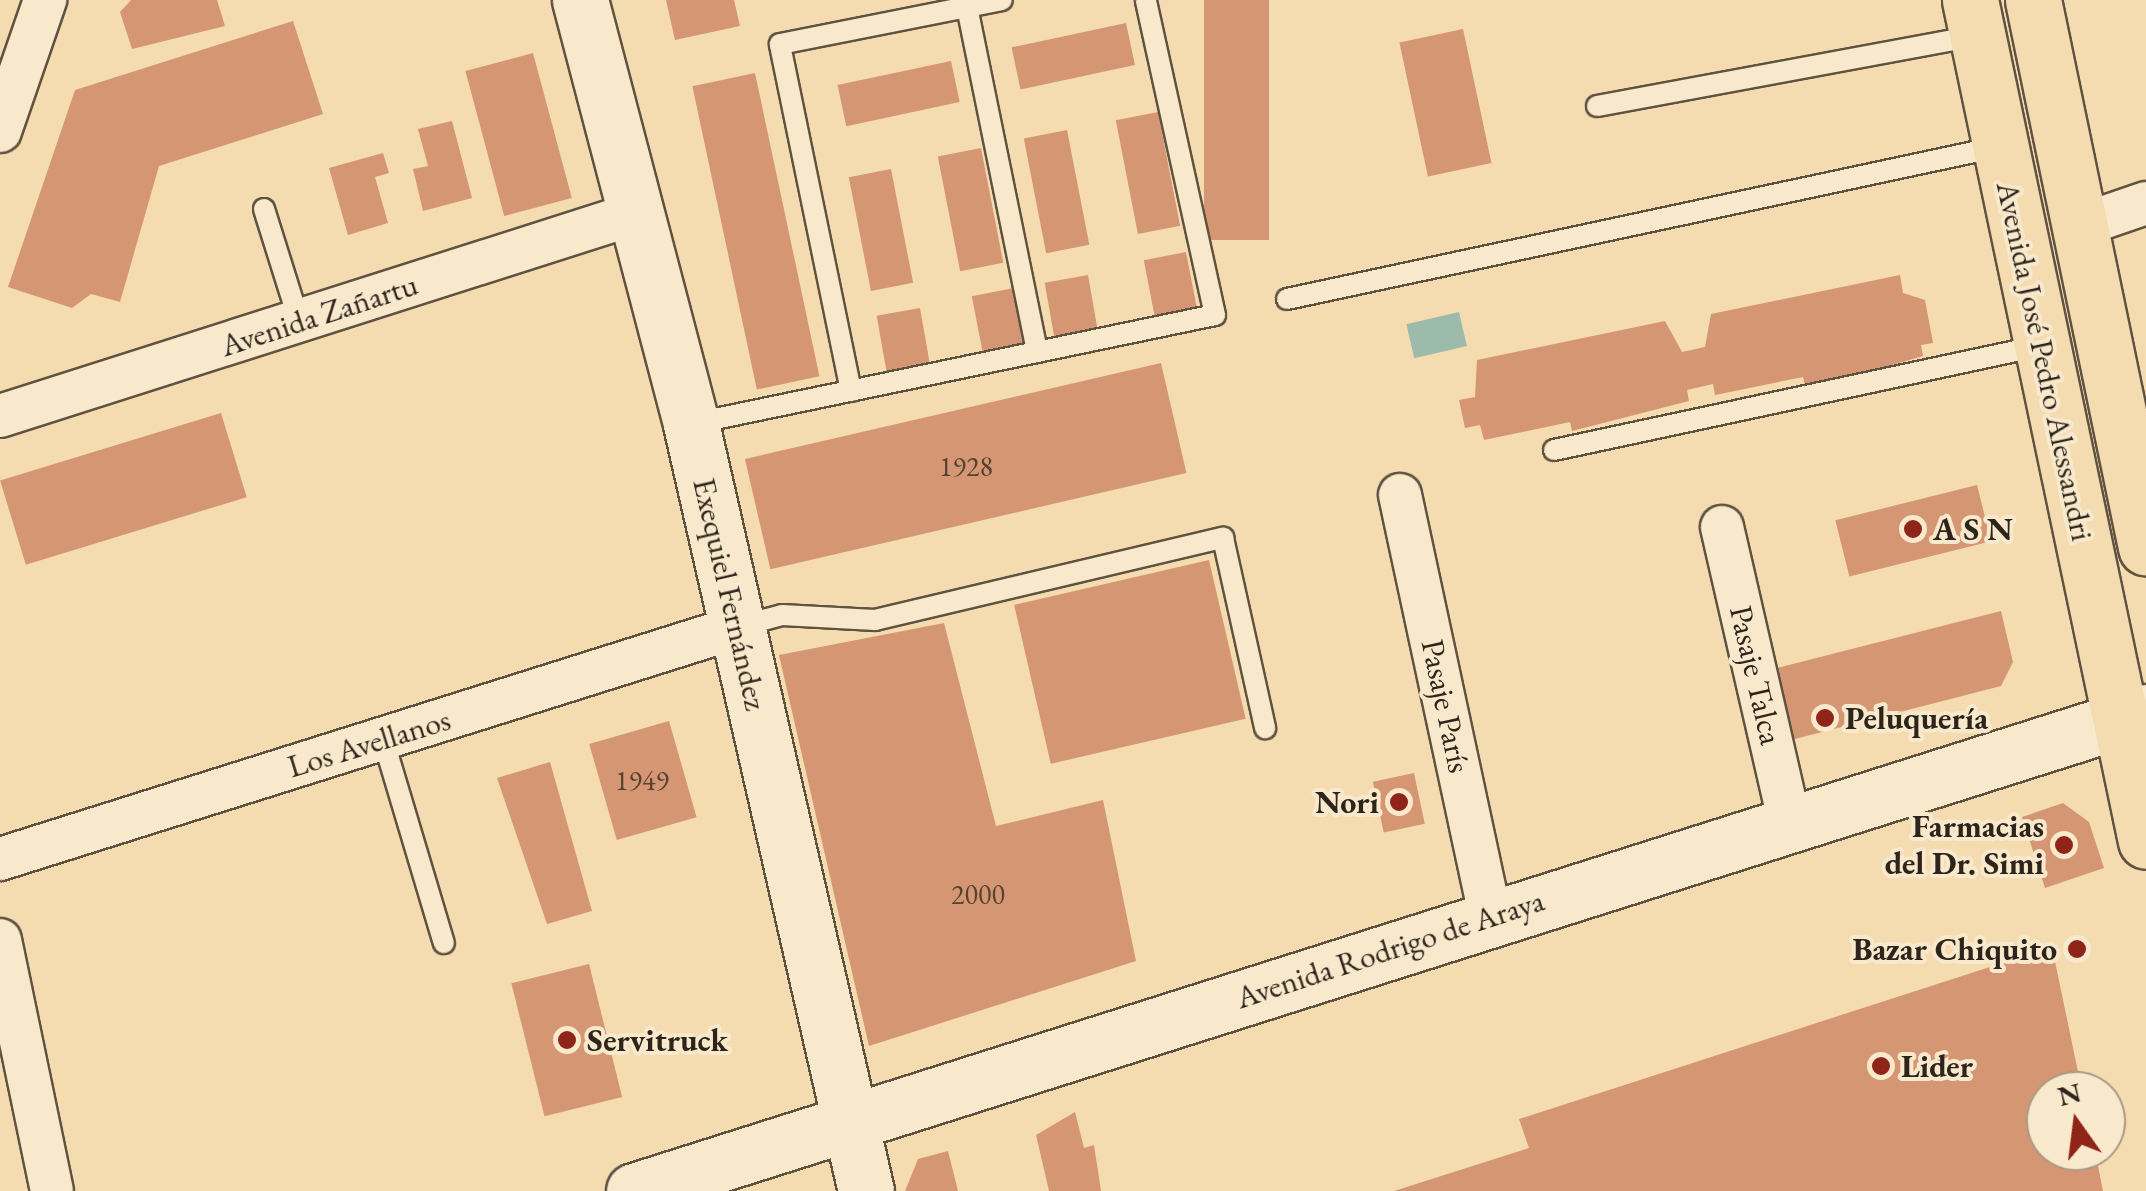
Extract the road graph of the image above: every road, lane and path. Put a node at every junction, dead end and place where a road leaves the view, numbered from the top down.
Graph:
1 (44, 0) edge
2 (580, 0) edge
3 (1002, 0) edge
4 (1146, 0) edge
5 (2033, 0) edge
6 (967, 7) junction
7 (1974, 18) edge
8 (1597, 106) dead end
9 (0, 131) edge
10 (2000, 147) junction
11 (2146, 203) edge
12 (264, 209) dead end
13 (638, 213) junction
14 (2079, 226) junction
15 (1287, 300) dead end
16 (299, 321) junction
17 (2041, 346) junction
18 (1036, 352) junction
19 (851, 391) junction
20 (0, 416) edge
21 (690, 424) junction
22 (1554, 450) dead end
23 (1400, 495) dead end
24 (1722, 527) dead end
25 (2146, 547) edge
26 (737, 627) junction
27 (2134, 716) edge
28 (1265, 728) dead end
29 (383, 739) junction
30 (1790, 823) junction
31 (2146, 840) edge
32 (0, 860) edge
33 (1491, 918) junction
34 (0, 940) edge
35 (444, 943) dead end
36 (850, 1120) junction
37 (52, 1191) edge
38 (634, 1191) edge
39 (866, 1191) edge

1 - 9 street
2 - 13 main road, Exequiel Fernández
3 - 6 lane
4 - 18 lane
5 - 14 main road, Avenida José Pedro Alessandri
6 - 18 lane
6 - 19 lane
7 - 8 lane
7 - 10 main road, Avenida José Pedro Alessandri
10 - 15 lane
10 - 17 main road, Avenida José Pedro Alessandri
11 - 14 street
12 - 16 lane
13 - 16 street, Avenida Zañartu
13 - 21 main road, Exequiel Fernández
14 - 25 main road, Avenida José Pedro Alessandri
16 - 20 street, Avenida Zañartu
17 - 22 lane
17 - 27 main road, Avenida José Pedro Alessandri
18 - 19 lane
19 - 21 lane
21 - 26 main road, Exequiel Fernández
23 - 33 street, Pasaje París
24 - 30 street, Pasaje Talca
26 - 28 lane
26 - 29 street, Los Avellanos
26 - 36 main road, Exequiel Fernández
27 - 30 main road, Avenida Rodrigo de Araya
27 - 31 main road, Avenida José Pedro Alessandri
29 - 32 street, Los Avellanos
29 - 35 lane
30 - 33 main road, Avenida Rodrigo de Araya
33 - 36 main road, Avenida Rodrigo de Araya
34 - 37 street
36 - 38 main road, Avenida Rodrigo de Araya
36 - 39 main road, Exequiel Fernández

